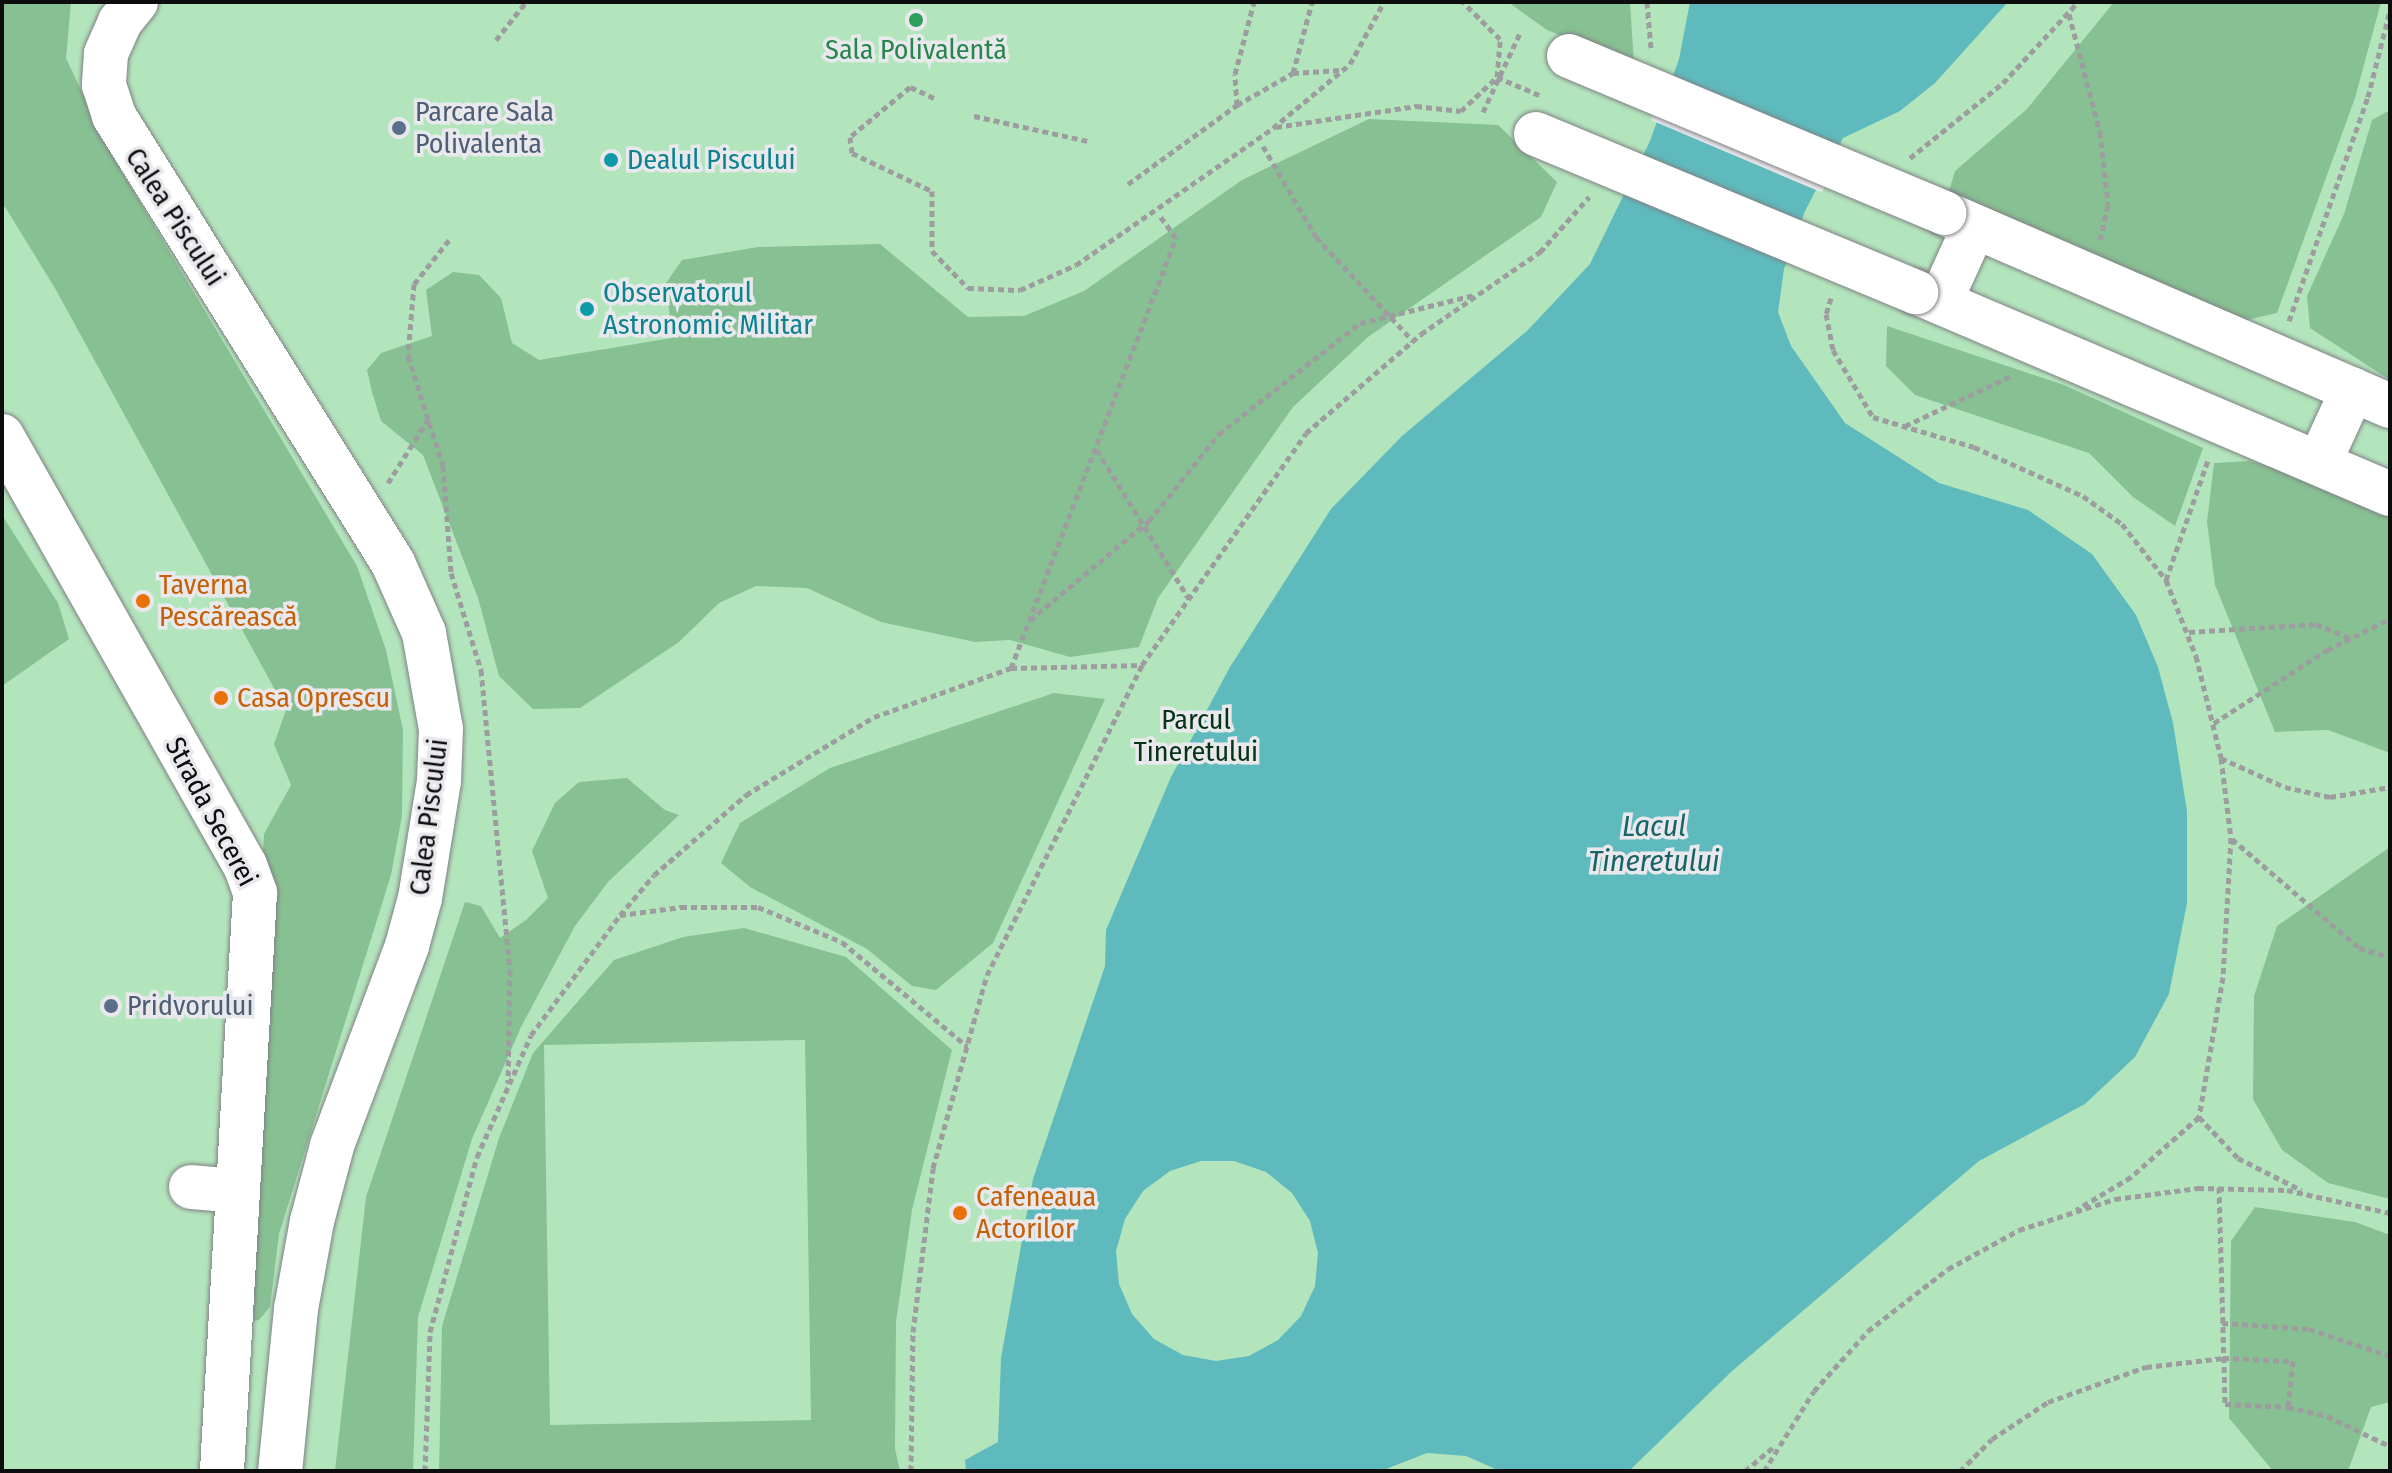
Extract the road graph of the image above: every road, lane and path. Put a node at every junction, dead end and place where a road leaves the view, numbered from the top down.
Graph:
1 (136, 2) edge
2 (526, 2) edge
3 (1254, 2) edge
4 (1312, 2) edge
5 (1384, 2) edge
6 (1463, 2) edge
7 (1647, 2) edge
8 (2078, 2) edge
9 (2390, 10) edge
10 (2069, 13) junction
11 (1520, 33) dead end
12 (496, 40) dead end
13 (1569, 56) dead end
14 (1651, 59) dead end
15 (1342, 70) junction
16 (1293, 73) junction
17 (1497, 77) junction
18 (934, 98) dead end
19 (1237, 105) junction
20 (1483, 112) dead end
21 (974, 116) dead end
22 (1273, 128) junction
23 (1536, 134) dead end
24 (1088, 141) dead end
25 (1263, 146) dead end
26 (1899, 166) dead end
27 (1128, 184) dead end
28 (1596, 189) dead end
29 (1159, 215) dead end
30 (1959, 220) junction
31 (2090, 276) junction
32 (1835, 287) dead end
33 (1480, 294) junction
34 (1928, 297) junction
35 (1392, 315) junction
36 (1413, 341) junction
37 (2058, 353) junction
38 (2276, 358) junction
39 (2372, 398) edge
40 (429, 418) dead end
41 (2221, 422) junction
42 (1905, 426) junction
43 (2, 436) edge
44 (1096, 449) junction
45 (2319, 463) junction
46 (2390, 494) edge
47 (367, 518) junction
48 (1144, 526) junction
49 (2166, 580) junction
50 (1189, 599) junction
51 (2390, 619) edge
52 (1030, 620) junction
53 (2189, 632) junction
54 (2351, 638) junction
55 (1142, 665) junction
56 (1011, 668) junction
57 (2214, 723) junction
58 (2221, 758) junction
59 (2390, 787) edge
60 (2231, 838) junction
61 (620, 915) junction
62 (2390, 957) edge
63 (967, 1046) junction
64 (2199, 1117) junction
65 (191, 1187) dead end
66 (2219, 1187) junction
67 (238, 1191) junction
68 (2306, 1193) junction
69 (2076, 1210) junction
70 (2390, 1213) edge
71 (2222, 1323) junction
72 (2390, 1356) edge
73 (2223, 1358) junction
74 (2288, 1407) junction
75 (1780, 1441) junction
76 (2390, 1446) edge
77 (222, 1471) edge
78 (280, 1471) edge
79 (425, 1471) edge
80 (911, 1471) edge
81 (1745, 1471) edge
82 (1764, 1471) edge
83 (1960, 1471) edge

1 - 47 street, Calea Piscului
2 - 12 path
3 - 19 path
4 - 16 path
5 - 15 path
6 - 17 path
7 - 14 path
8 - 10 path
9 - 38 path
10 - 26 path
10 - 31 path
11 - 17 path
13 - 30 street, bridge
15 - 16 path
15 - 22 path
16 - 19 path
17 - 20 path
17 - 22 path
18 - 22 path
19 - 27 path
21 - 24 path
23 - 34 street, bridge
25 - 35 path
28 - 33 path
29 - 44 path
30 - 31 street
30 - 34 street
31 - 38 street
32 - 42 path
33 - 35 path
33 - 36 path
34 - 37 street
35 - 36 path
35 - 48 path
36 - 50 path
37 - 41 street
37 - 42 path
38 - 39 street
39 - 45 street
40 - 47 path
41 - 45 street
41 - 49 path
42 - 49 path
43 - 67 street, Strada Secerei
44 - 48 path
44 - 52 path
45 - 46 street
47 - 78 street, Calea Piscului
48 - 50 path
48 - 52 path
49 - 53 path
50 - 55 path
51 - 54 path
52 - 56 path
53 - 54 path
53 - 57 path
54 - 57 path
55 - 56 path
55 - 63 path
56 - 61 path
57 - 58 path
58 - 59 path
58 - 60 path
60 - 62 path
60 - 64 path
61 - 63 path
61 - 79 path
63 - 80 path
64 - 68 path
64 - 69 path
65 - 67 street
66 - 68 path
66 - 69 path
66 - 71 path
67 - 77 street, Strada Secerei
68 - 70 path
69 - 75 path
71 - 72 path
71 - 73 path
73 - 74 path
73 - 74 path
73 - 83 path
74 - 76 path
75 - 81 path
75 - 82 path

